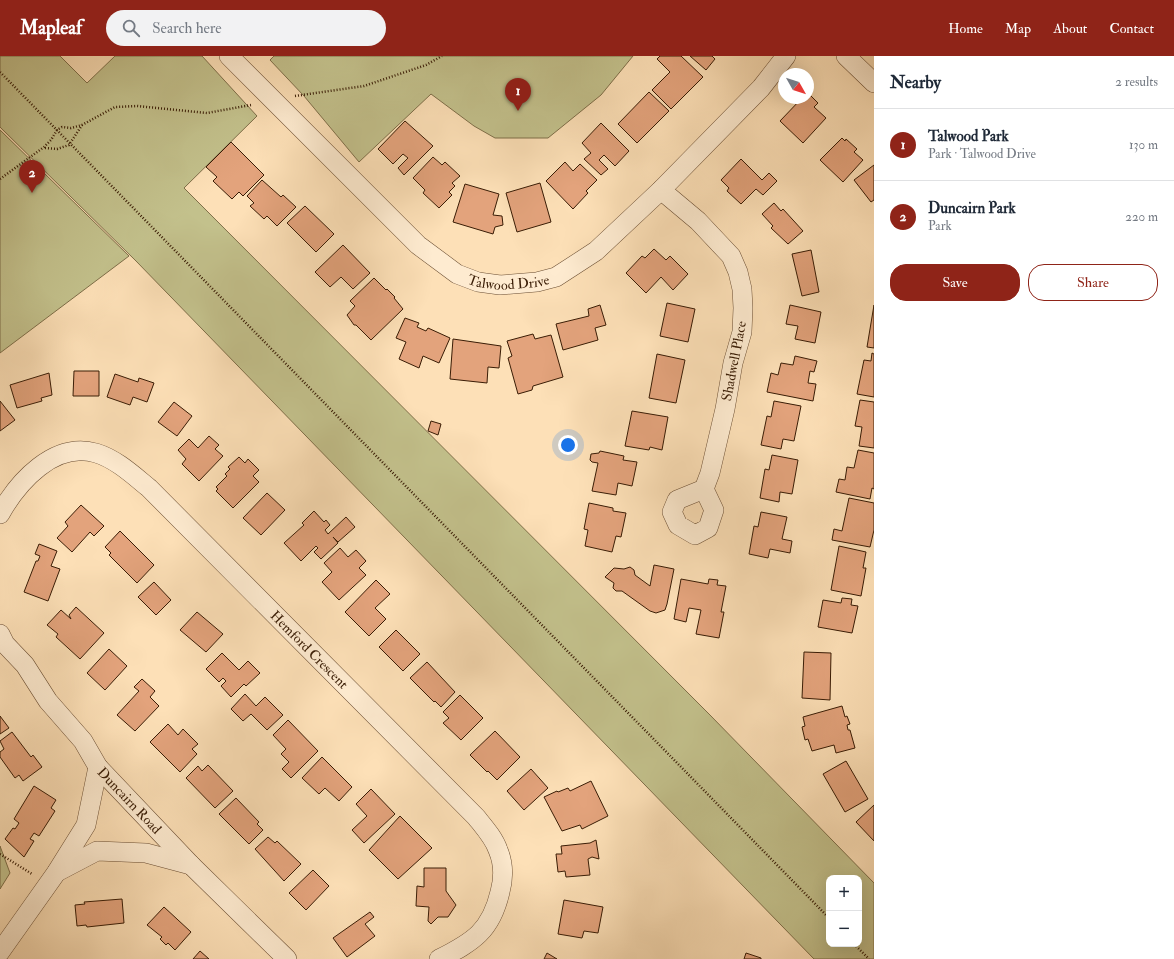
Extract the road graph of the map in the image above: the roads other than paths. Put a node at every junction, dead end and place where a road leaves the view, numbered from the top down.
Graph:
1 (229, 56) edge
2 (786, 56) edge
3 (846, 56) edge
4 (874, 83) edge
5 (661, 190) junction
6 (704, 489) dead end
7 (0, 514) edge
8 (0, 634) edge
9 (98, 767) junction
10 (191, 865) junction
11 (52, 879) junction
12 (0, 952) edge
13 (287, 959) edge
14 (439, 959) edge

1 - 5 street, Talwood Drive
2 - 5 street, Talwood Drive
3 - 4 street
5 - 6 street, Shadwell Place
7 - 14 street, Hemford Crescent
8 - 9 street
9 - 10 street, Duncairn Road
9 - 11 street, Duncairn Road
10 - 11 street, Duncairn Road
10 - 13 street, Duncairn Road
11 - 12 street, Duncairn Road

